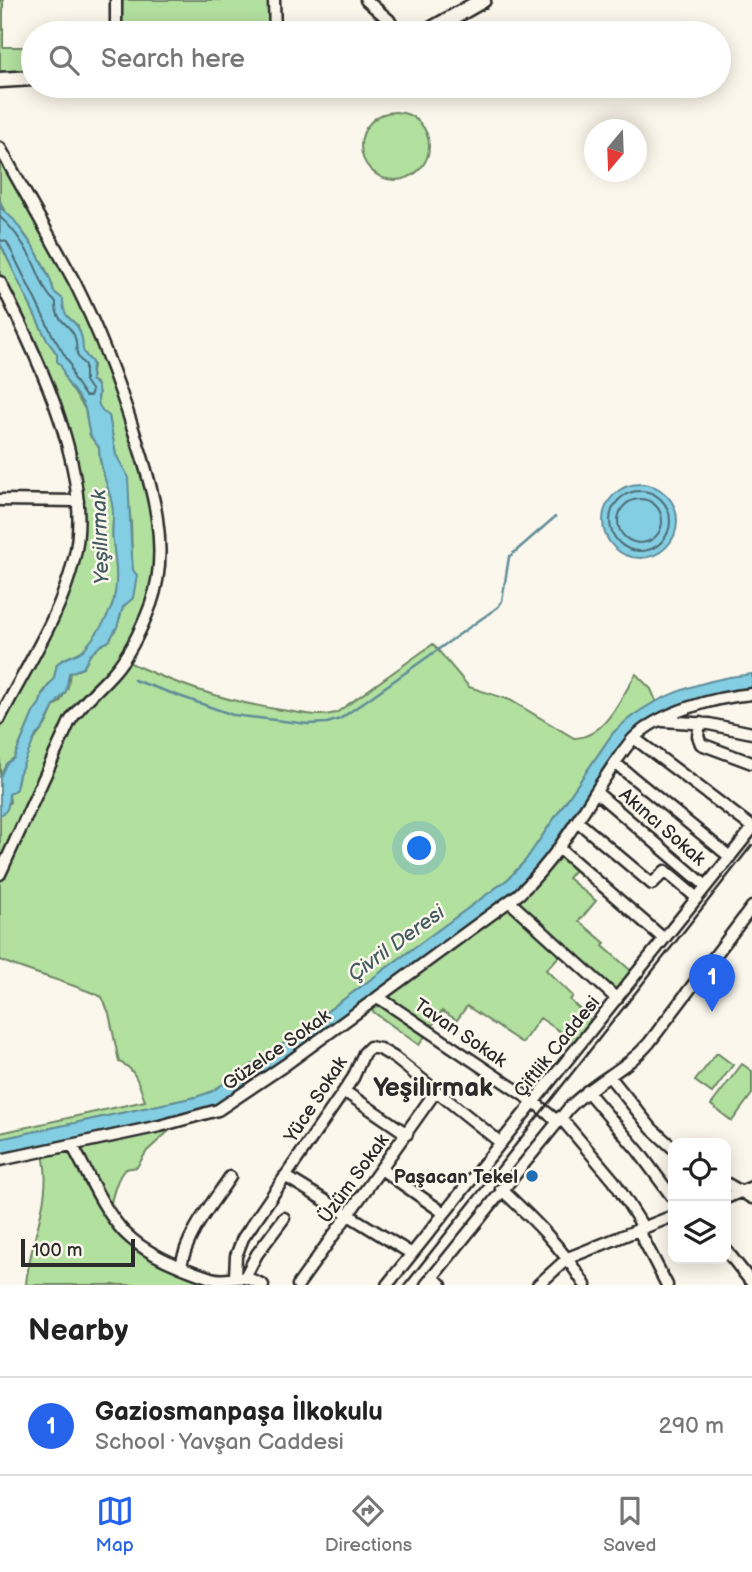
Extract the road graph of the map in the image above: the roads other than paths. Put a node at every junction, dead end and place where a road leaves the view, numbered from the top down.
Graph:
1 (117, 0) edge
2 (274, 0) edge
3 (366, 0) edge
4 (483, 0) edge
5 (494, 0) edge
6 (117, 21) edge
7 (275, 21) edge
8 (390, 21) edge
9 (446, 21) edge
10 (460, 21) edge
11 (21, 79) edge
12 (0, 80) edge
13 (21, 86) edge
14 (0, 87) edge
15 (0, 148) edge
16 (0, 282) edge
17 (13, 309) junction
18 (0, 311) edge
19 (0, 500) edge
20 (78, 500) junction
21 (752, 694) edge
22 (0, 718) edge
23 (658, 721) junction
24 (700, 723) junction
25 (752, 733) edge
26 (634, 738) junction
27 (615, 763) junction
28 (752, 763) edge
29 (596, 792) junction
30 (577, 821) junction
31 (752, 828) edge
32 (559, 848) junction
33 (730, 857) junction
34 (0, 873) edge
35 (706, 887) junction
36 (698, 898) junction
37 (510, 902) junction
38 (752, 907) edge
39 (664, 939) junction
40 (378, 997) junction
41 (617, 999) junction
42 (610, 1077) junction
43 (344, 1091) junction
44 (436, 1091) junction
45 (587, 1091) junction
46 (534, 1102) junction
47 (559, 1119) junction
48 (407, 1134) junction
49 (501, 1143) junction
50 (72, 1144) junction
51 (668, 1144) edge
52 (0, 1160) edge
53 (381, 1169) junction
54 (285, 1176) junction
55 (230, 1177) dead end
56 (501, 1189) junction
57 (747, 1190) edge
58 (668, 1191) edge
59 (752, 1198) edge
60 (444, 1213) junction
61 (347, 1214) junction
62 (284, 1218) dead end
63 (668, 1218) edge
64 (640, 1228) junction
65 (412, 1254) junction
66 (731, 1256) edge
67 (568, 1258) junction
68 (181, 1266) junction
69 (240, 1276) junction
70 (429, 1281) edge
71 (752, 1283) edge
72 (263, 1285) edge
73 (298, 1285) edge
74 (387, 1285) edge
75 (441, 1285) edge
76 (538, 1285) edge
77 (585, 1285) edge
78 (667, 1285) edge

1 - 6 street
2 - 7 street
3 - 8 street
4 - 9 highway
5 - 10 highway
11 - 12 highway
13 - 14 highway
15 - 34 street
16 - 17 street
17 - 18 street
17 - 20 street
19 - 20 street
20 - 22 street
21 - 23 street, Güzelce Sokak
23 - 24 street
23 - 26 street, Güzelce Sokak
24 - 25 street
24 - 28 street
26 - 27 street, Güzelce Sokak
26 - 31 street
27 - 29 street, Güzelce Sokak
27 - 33 street
29 - 30 street, Güzelce Sokak
29 - 35 street, Akıncı Sokak
30 - 32 street, Güzelce Sokak
30 - 36 street
31 - 33 street, Çiftlik Caddesi
32 - 37 street, Güzelce Sokak
32 - 39 street
33 - 35 street, Çiftlik Caddesi
35 - 36 street, Çiftlik Caddesi
36 - 39 street, Çiftlik Caddesi
37 - 40 street, Güzelce Sokak
37 - 41 street
38 - 42 street
39 - 41 street, Çiftlik Caddesi
40 - 46 street, Tavan Sokak
40 - 50 street, Güzelce Sokak
41 - 46 street, Çiftlik Caddesi
42 - 45 street
42 - 51 street
43 - 44 street, Yüce Sokak
43 - 48 street
43 - 54 street, Yüce Sokak
44 - 48 street, Üzüm Sokak
44 - 49 street, Yüce Sokak
45 - 47 street
45 - 58 street
46 - 47 street, Tavan Sokak
46 - 49 street, Çiftlik Caddesi
47 - 56 street
47 - 64 street, Tavan Sokak
48 - 53 street, Üzüm Sokak
49 - 60 street, Çiftlik Caddesi
50 - 52 street, Güzelce Sokak
50 - 68 street
53 - 60 street
53 - 61 street, Üzüm Sokak
54 - 61 street
54 - 69 street, Yüce Sokak
55 - 68 street
56 - 67 street
56 - 70 street
57 - 59 street
60 - 65 street, Çiftlik Caddesi
61 - 65 street
61 - 73 street, Üzüm Sokak
62 - 69 street
63 - 64 street
64 - 67 street
64 - 78 street, Tavan Sokak
65 - 74 street, Çiftlik Caddesi
66 - 71 street
67 - 76 street
67 - 77 street
68 - 69 street
69 - 72 street
70 - 75 street

